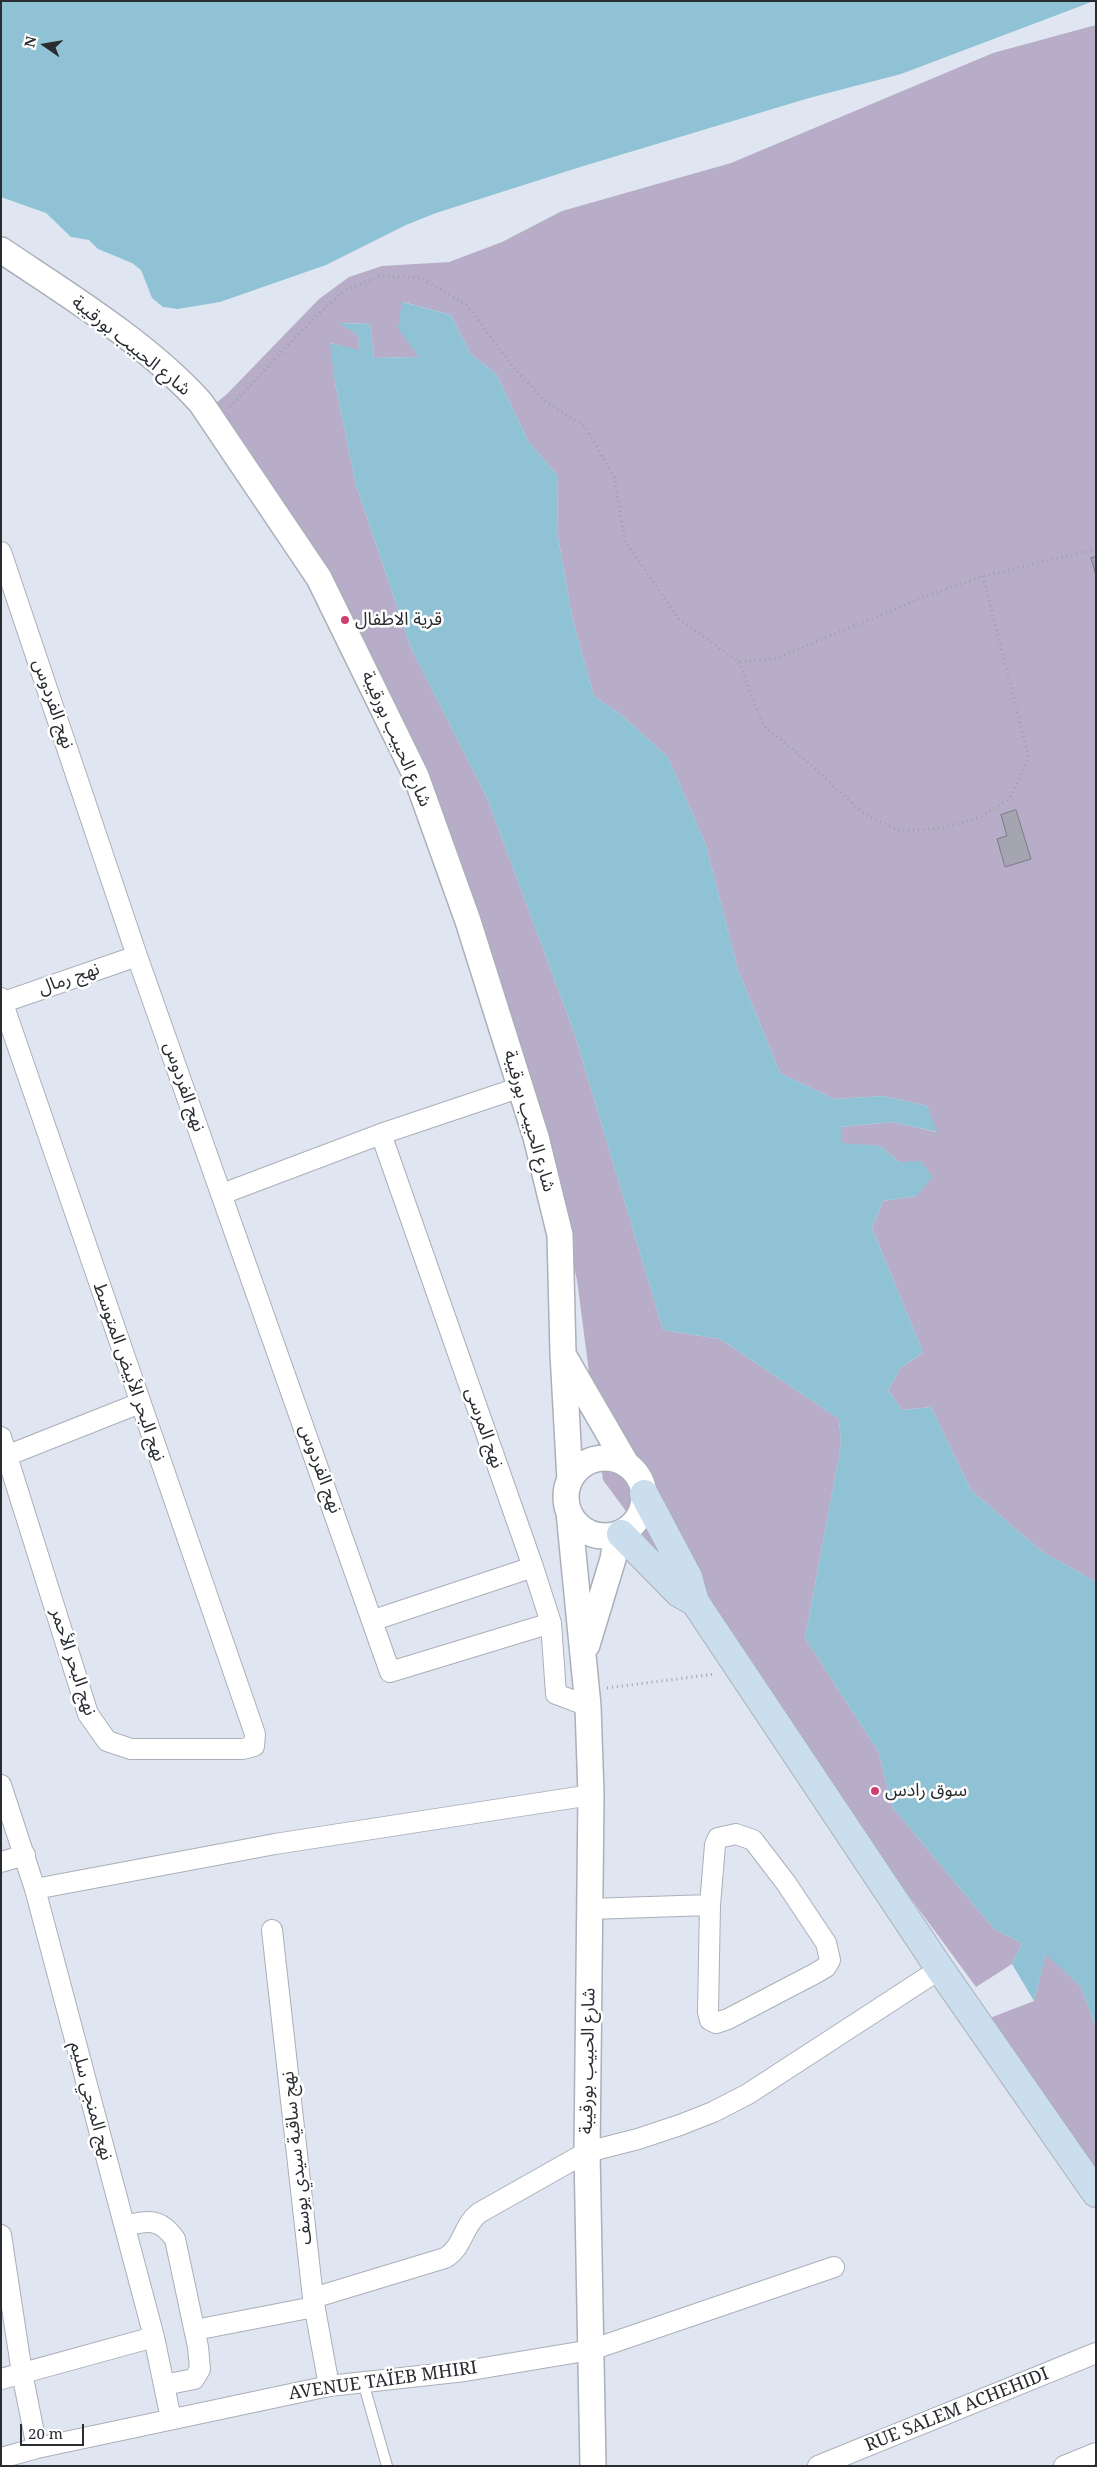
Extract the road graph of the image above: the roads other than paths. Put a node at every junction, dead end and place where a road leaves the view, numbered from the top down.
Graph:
1 (1, 250) edge
2 (1, 552) edge
3 (138, 956) junction
4 (2, 1001) edge
5 (521, 1087) junction
6 (381, 1134) junction
7 (222, 1194) junction
8 (563, 1353) junction
9 (140, 1403) junction
10 (3, 1450) edge
11 (627, 1466) junction
12 (570, 1480) junction
13 (644, 1494) junction
14 (569, 1512) junction
15 (619, 1534) junction
16 (534, 1568) junction
17 (696, 1602) junction
18 (374, 1620) junction
19 (551, 1623) junction
20 (584, 1657) junction
21 (588, 1698) junction
22 (254, 1746) joint
23 (1, 1785) edge
24 (590, 1796) junction
25 (25, 1855) junction
26 (1, 1862) edge
27 (35, 1889) junction
28 (710, 1905) junction
29 (589, 1909) junction
30 (272, 1930) dead end
31 (940, 1969) junction
32 (587, 2152) junction
33 (1096, 2192) edge
34 (124, 2226) junction
35 (1, 2235) edge
36 (834, 2267) dead end
37 (313, 2302) junction
38 (195, 2330) junction
39 (154, 2337) junction
40 (591, 2350) junction
41 (1096, 2353) edge
42 (22, 2373) junction
43 (1, 2379) edge
44 (363, 2382) junction
45 (164, 2385) junction
46 (329, 2386) junction
47 (170, 2419) junction
48 (37, 2448) junction
49 (1096, 2453) edge
50 (1, 2458) edge
51 (388, 2466) edge
52 (593, 2466) edge
53 (818, 2466) edge
54 (1064, 2466) edge

1 - 5 street, شارع الحبيب بورقيبة
2 - 3 street, نهج الفردوس
3 - 4 street, نهج رمال
3 - 7 street, نهج الفردوس
4 - 9 street, نهج البحر الأبيض المتوسط
5 - 6 street
5 - 8 street, شارع الحبيب بورقيبة
6 - 7 street
6 - 16 street, نهج المرسى
7 - 18 street, نهج الفردوس
8 - 11 street, شارع الحبيب بورقيبة
8 - 12 street, شارع الحبيب بورقيبة
9 - 10 street
9 - 22 street, نهج البحر الأبيض المتوسط
10 - 22 street, نهج البحر الأحمر
11 - 12 street
11 - 13 street
12 - 14 street
13 - 15 street
13 - 17 main road
14 - 15 street
14 - 20 street, شارع الحبيب بورقيبة
15 - 17 main road
15 - 20 street, شارع الحبيب بورقيبة
16 - 18 street
16 - 19 street, نهج المرسى
17 - 31 main road
18 - 19 street, نهج الفردوس
19 - 21 street, نهج المرسى
20 - 21 street, شارع الحبيب بورقيبة
21 - 24 street, شارع الحبيب بورقيبة
23 - 25 street, نهج المنجي سليم
24 - 27 street
24 - 29 street, شارع الحبيب بورقيبة
25 - 26 street
25 - 27 street, نهج المنجي سليم
27 - 34 street, نهج المنجي سليم
28 - 28 street
28 - 29 street
29 - 32 street, شارع الحبيب بورقيبة
30 - 37 street, نهج ساقية سيدي يوسف
31 - 32 street
31 - 33 main road
32 - 37 street
32 - 40 street, شارع الحبيب بورقيبة
34 - 38 street
34 - 39 street, نهج المنجي سليم
35 - 42 street
36 - 40 street, AVENUE TAÏEB MHIRI
37 - 38 street
37 - 46 street, نهج ساقية سيدي يوسف
38 - 45 street
39 - 42 street
39 - 45 street, نهج المنجي سليم
40 - 44 street, AVENUE TAÏEB MHIRI
40 - 52 street, شارع الحبيب بورقيبة
41 - 53 street, RUE SALEM ACHEHIDI
42 - 43 street
42 - 48 street
44 - 46 street, AVENUE TAÏEB MHIRI
44 - 51 lane
45 - 47 street, نهج المنجي سليم
46 - 47 street, AVENUE TAÏEB MHIRI
47 - 48 street, AVENUE TAÏEB MHIRI
48 - 50 street, AVENUE TAÏEB MHIRI
49 - 54 street

